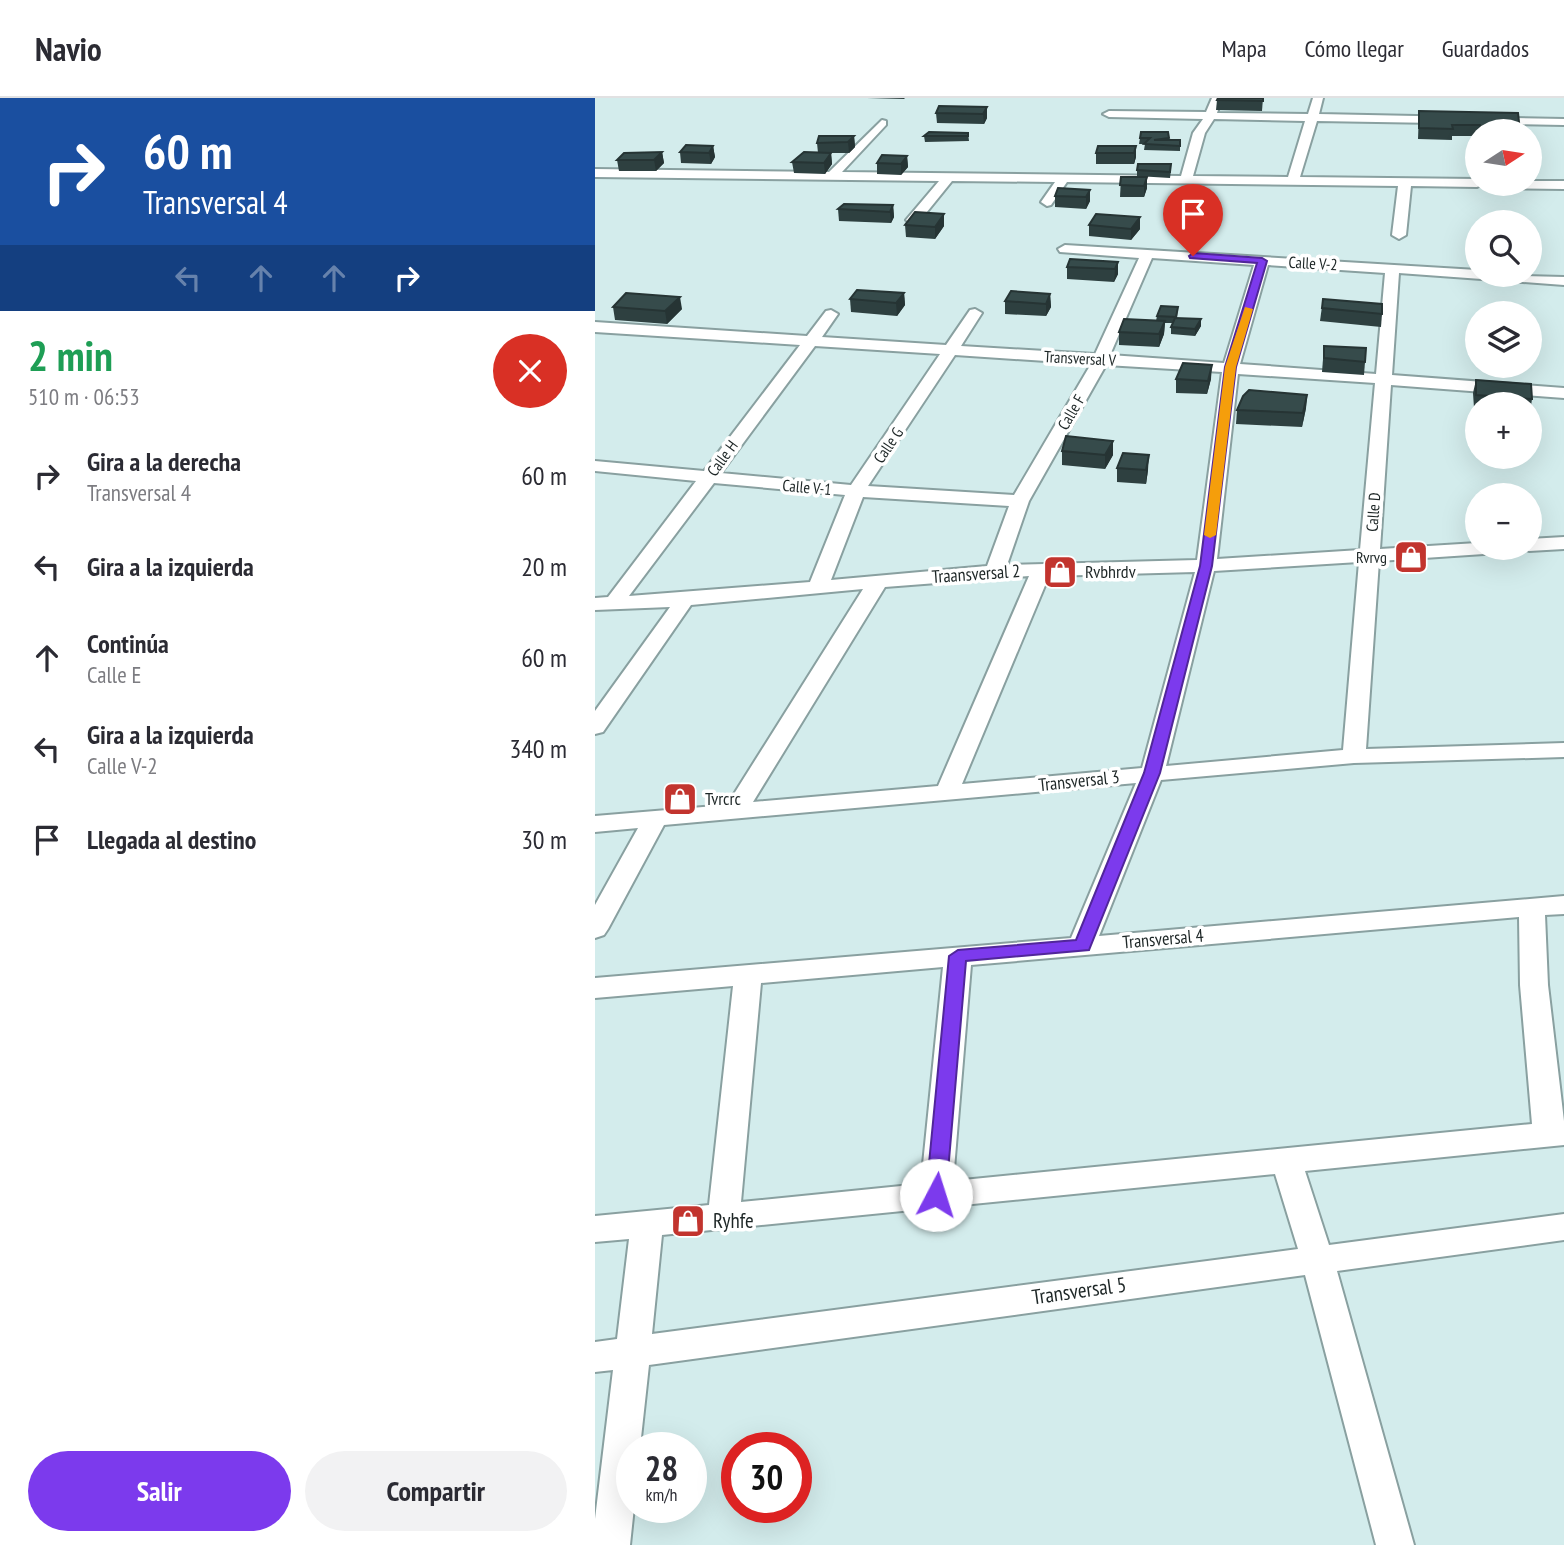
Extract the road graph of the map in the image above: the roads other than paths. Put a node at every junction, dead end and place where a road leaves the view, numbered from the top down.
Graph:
1 (1217, 98) edge
2 (1318, 98) edge
3 (1109, 114) dead end
4 (1210, 117) junction
5 (1312, 119) junction
6 (1564, 122) edge
7 (882, 123) dead end
8 (595, 173) edge
9 (832, 176) junction
10 (949, 177) junction
11 (1064, 178) junction
12 (1186, 179) junction
13 (1293, 180) junction
14 (1405, 182) junction
15 (1465, 183) edge
16 (1542, 185) edge
17 (1564, 185) edge
18 (1047, 202) dead end
19 (913, 220) edge
20 (1399, 235) dead end
21 (1065, 249) dead end
22 (1148, 253) junction
23 (1262, 261) junction
24 (1392, 268) junction
25 (1465, 273) edge
26 (1542, 279) edge
27 (1564, 281) edge
28 (975, 313) dead end
29 (831, 314) dead end
30 (595, 327) edge
31 (808, 342) junction
32 (951, 351) junction
33 (1101, 359) junction
34 (1231, 367) junction
35 (1382, 379) junction
36 (1564, 393) edge
37 (595, 466) edge
38 (708, 478) junction
39 (856, 491) junction
40 (1020, 501) junction
41 (1564, 543) edge
42 (1542, 544) edge
43 (1465, 549) edge
44 (1370, 555) junction
45 (1206, 566) junction
46 (1042, 570) junction
47 (996, 571) junction
48 (878, 582) junction
49 (819, 586) junction
50 (685, 600) junction
51 (605, 604) edge
52 (595, 727) edge
53 (1564, 750) edge
54 (1354, 756) junction
55 (1152, 773) junction
56 (946, 794) junction
57 (735, 812) junction
58 (655, 818) junction
59 (595, 824) edge
60 (1564, 905) edge
61 (1532, 907) junction
62 (595, 929) edge
63 (1082, 946) junction
64 (958, 956) junction
65 (748, 974) junction
66 (595, 988) edge
67 (1556, 1133) edge
68 (1286, 1160) junction
69 (936, 1195) junction
70 (724, 1216) junction
71 (647, 1224) junction
72 (1564, 1227) edge
73 (595, 1229) edge
74 (1317, 1258) junction
75 (633, 1352) junction
76 (595, 1357) edge
77 (611, 1545) edge
78 (1395, 1545) edge

1 - 4 street
2 - 5 street
3 - 4 street
4 - 5 street
4 - 12 street
5 - 6 street
5 - 13 street
7 - 9 street
8 - 9 street
9 - 10 street
10 - 11 street
10 - 19 street
11 - 12 street
11 - 18 street
12 - 13 street
13 - 14 street
14 - 15 street
14 - 20 street
16 - 17 street
21 - 22 street, Calle V-2
22 - 23 street, Calle V-2
22 - 33 street, Calle F
23 - 24 street, Calle V-2
23 - 34 street
24 - 25 street, Calle V-2
24 - 35 street, Calle D
26 - 27 street
28 - 32 street, Calle G
29 - 31 street, Calle H
30 - 31 street, Transversal V
31 - 32 street, Transversal V
31 - 38 street, Calle H
32 - 33 street, Transversal V
32 - 39 street, Calle G
33 - 34 street, Transversal V
33 - 40 street, Calle F
34 - 35 street, Transversal V
34 - 45 street
35 - 36 street, Transversal V
35 - 44 street, Calle D
37 - 38 street, Calle V-1
38 - 39 street, Calle V-1
38 - 51 street, Calle H
39 - 40 street, Calle V-1
39 - 49 street, Calle G
40 - 47 street, Calle F
41 - 42 street
43 - 44 street, Traansversal 2
44 - 45 street, Traansversal 2
44 - 54 street, Calle D
45 - 46 street, Traansversal 2
45 - 55 street
46 - 47 street, Traansversal 2
46 - 56 street
47 - 48 street, Traansversal 2
48 - 49 street, Traansversal 2
48 - 57 street
49 - 50 street, Traansversal 2
50 - 51 street, Traansversal 2
50 - 52 street
53 - 54 street, Transversal 3
54 - 55 street, Transversal 3
55 - 56 street, Transversal 3
55 - 63 street
56 - 57 street, Transversal 3
57 - 58 street, Transversal 3
58 - 59 street, Transversal 3
58 - 62 street
60 - 61 street, Transversal 4
61 - 63 street, Transversal 4
61 - 67 street
63 - 64 street, Transversal 4
64 - 65 street, Transversal 4
64 - 69 street
65 - 66 street, Transversal 4
65 - 70 street
67 - 68 street
68 - 69 street
68 - 74 street
69 - 70 street
70 - 71 street
71 - 73 street
71 - 75 street
72 - 74 street, Transversal 5
74 - 75 street, Transversal 5
74 - 78 street
75 - 76 street, Transversal 5
75 - 77 street

